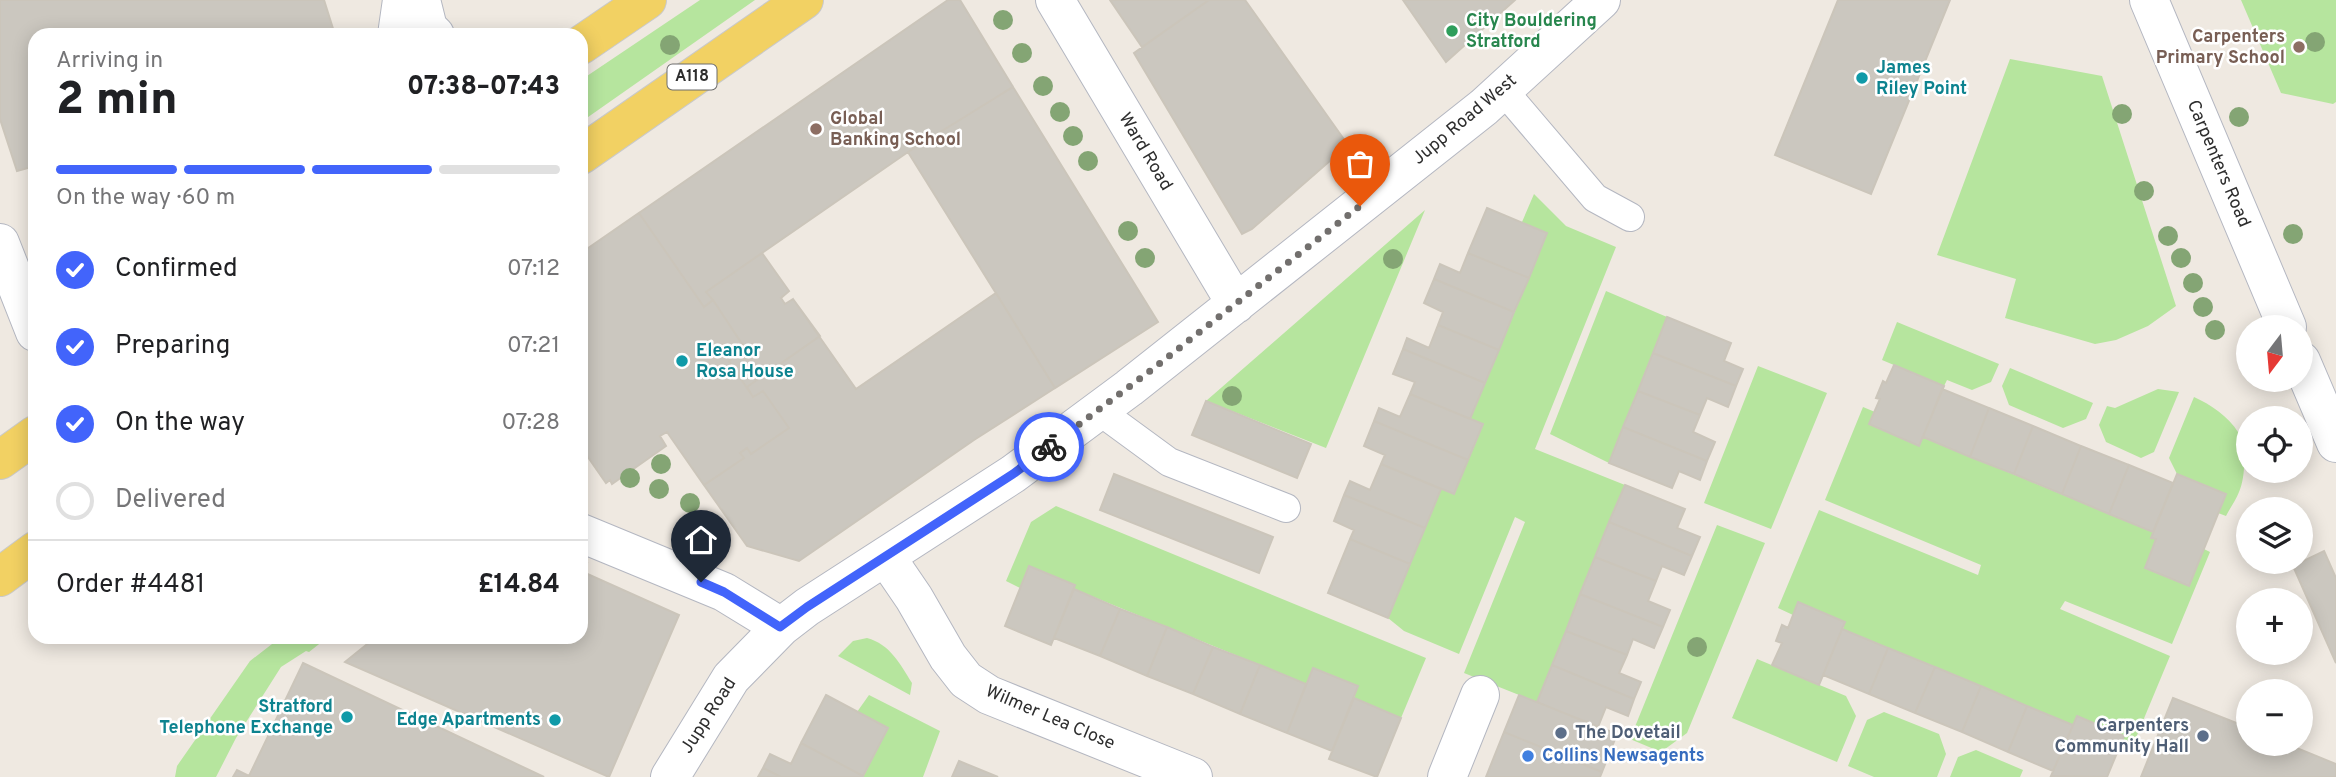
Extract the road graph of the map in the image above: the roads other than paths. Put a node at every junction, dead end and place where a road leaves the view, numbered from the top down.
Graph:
1 (402, 0) edge
2 (421, 0) edge
3 (647, 0) edge
4 (804, 0) edge
5 (1055, 0) edge
6 (1601, 0) edge
7 (2149, 0) edge
8 (398, 28) edge
9 (428, 28) edge
10 (588, 39) edge
11 (1503, 90) junction
12 (588, 150) edge
13 (1630, 217) dead end
14 (0, 243) edge
15 (1236, 304) junction
16 (28, 314) edge
17 (2282, 315) edge
18 (2314, 391) edge
19 (1098, 410) junction
20 (28, 440) edge
21 (2336, 443) edge
22 (0, 460) edge
23 (1286, 508) dead end
24 (588, 536) edge
25 (28, 556) edge
26 (886, 557) junction
27 (1, 576) edge
28 (780, 627) junction
29 (1480, 695) dead end
30 (670, 777) edge
31 (1193, 777) edge
32 (1447, 777) edge

1 - 8 street
2 - 9 street
3 - 10 main road
4 - 12 main road, A118
5 - 15 street, Ward Road
6 - 11 street, Jupp Road West
7 - 17 street, Carpenters Road
11 - 13 lane
11 - 15 street, Jupp Road West
14 - 16 street
15 - 19 street, Jupp Road West
18 - 21 street
19 - 23 lane
19 - 26 street, Jupp Road West
20 - 22 main road
24 - 28 street
25 - 27 main road
26 - 28 street, Jupp Road West
26 - 31 street, Wilmer Lea Close
28 - 30 street, Jupp Road
29 - 32 street

